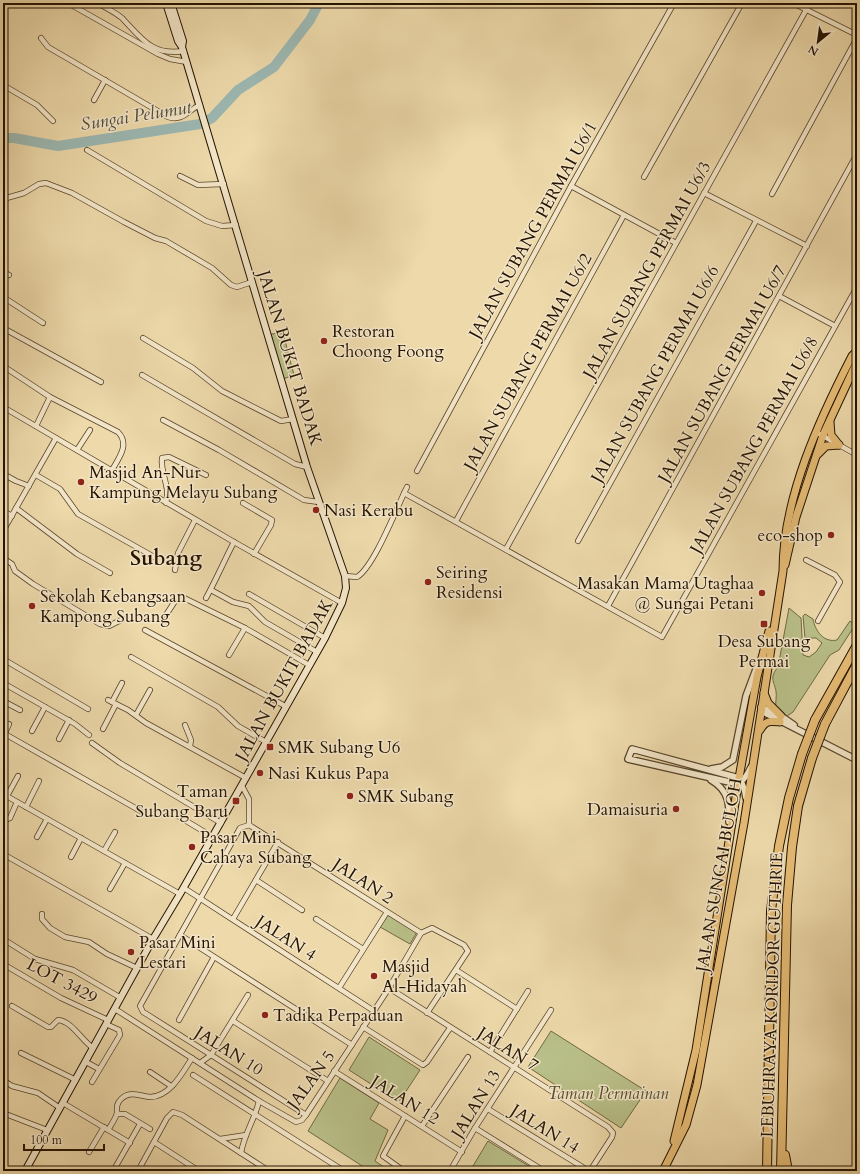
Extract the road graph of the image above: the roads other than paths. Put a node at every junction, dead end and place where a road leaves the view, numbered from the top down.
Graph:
1 (68, 3) edge
2 (98, 3) edge
3 (166, 3) edge
4 (171, 3) edge
5 (674, 3) edge
6 (742, 3) edge
7 (794, 3) edge
8 (810, 3) edge
9 (806, 10) junction
10 (857, 35) edge
11 (41, 38) dead end
12 (857, 38) edge
13 (183, 49) junction
14 (187, 62) junction
15 (105, 80) junction
16 (3, 85) edge
17 (94, 100) dead end
18 (200, 104) junction
19 (53, 121) dead end
20 (87, 150) dead end
21 (857, 154) edge
22 (180, 176) dead end
23 (644, 177) dead end
24 (224, 184) junction
25 (572, 186) junction
26 (704, 194) junction
27 (772, 194) dead end
28 (3, 199) edge
29 (624, 215) junction
30 (756, 221) junction
31 (236, 225) junction
32 (676, 243) junction
33 (807, 246) junction
34 (3, 272) edge
35 (9, 275) dead end
36 (252, 282) junction
37 (857, 287) edge
38 (779, 296) junction
39 (3, 297) edge
40 (43, 322) dead end
41 (835, 326) junction
42 (3, 328) edge
43 (143, 338) dead end
44 (857, 351) edge
45 (857, 362) edge
46 (3, 366) edge
47 (142, 375) dead end
48 (101, 382) dead end
49 (50, 396) junction
50 (3, 407) edge
51 (831, 416) junction
52 (293, 419) junction
53 (163, 420) dead end
54 (36, 426) junction
55 (90, 430) dead end
56 (819, 434) junction
57 (56, 438) junction
58 (839, 444) junction
59 (857, 446) edge
60 (78, 450) junction
61 (855, 454) edge
62 (815, 458) junction
63 (307, 467) junction
64 (112, 470) junction
65 (417, 471) dead end
66 (3, 474) edge
67 (36, 475) junction
68 (206, 476) dead end
69 (29, 486) junction
70 (407, 487) dead end
71 (404, 493) junction
72 (319, 502) junction
73 (166, 503) junction
74 (243, 503) dead end
75 (16, 508) junction
76 (3, 511) edge
77 (12, 516) junction
78 (195, 520) junction
79 (456, 521) junction
80 (3, 531) edge
81 (578, 541) dead end
82 (234, 542) junction
83 (506, 549) junction
84 (254, 554) junction
85 (3, 558) edge
86 (156, 558) dead end
87 (806, 560) dead end
88 (175, 570) dead end
89 (783, 571) junction
90 (110, 573) dead end
91 (345, 576) junction
92 (211, 590) junction
93 (249, 594) dead end
94 (206, 598) dead end
95 (778, 598) junction
96 (342, 603) junction
97 (608, 606) junction
98 (166, 615) dead end
99 (123, 619) dead end
100 (818, 621) dead end
101 (245, 628) junction
102 (145, 630) dead end
103 (325, 638) junction
104 (766, 645) junction
105 (857, 645) edge
106 (317, 652) junction
107 (229, 655) dead end
108 (132, 656) dead end
109 (3, 658) edge
110 (857, 664) edge
111 (309, 665) junction
112 (757, 677) junction
113 (3, 682) edge
114 (122, 683) dead end
115 (150, 690) dead end
116 (763, 691) junction
117 (3, 701) edge
118 (112, 702) junction
119 (285, 706) junction
120 (45, 707) junction
121 (88, 709) dead end
122 (761, 709) junction
123 (20, 710) dead end
124 (136, 715) junction
125 (750, 717) junction
126 (780, 719) junction
127 (69, 720) junction
128 (10, 724) dead end
129 (185, 725) dead end
130 (102, 729) dead end
131 (32, 731) dead end
132 (759, 732) junction
133 (89, 735) dead end
134 (4, 736) edge
135 (59, 739) dead end
136 (266, 742) junction
137 (92, 743) dead end
138 (190, 746) junction
139 (756, 751) junction
140 (857, 760) edge
141 (707, 769) junction
142 (18, 776) dead end
143 (705, 777) junction
144 (246, 778) junction
145 (39, 781) dead end
146 (739, 781) junction
147 (242, 786) junction
148 (5, 795) edge
149 (17, 802) junction
150 (747, 805) junction
151 (26, 807) junction
152 (144, 813) dead end
153 (173, 813) dead end
154 (47, 819) junction
155 (3, 821) edge
156 (221, 822) junction
157 (249, 825) junction
158 (115, 832) dead end
159 (37, 837) dead end
160 (213, 837) junction
161 (81, 838) junction
162 (278, 842) junction
163 (728, 848) junction
164 (104, 851) junction
165 (3, 854) edge
166 (71, 857) dead end
167 (125, 863) junction
168 (256, 880) junction
169 (184, 888) junction
170 (110, 889) dead end
171 (180, 894) junction
172 (200, 898) junction
173 (302, 910) dead end
174 (387, 912) junction
175 (42, 914) dead end
176 (233, 919) junction
177 (316, 919) dead end
178 (421, 933) junction
179 (180, 935) junction
180 (3, 939) edge
181 (152, 939) junction
182 (363, 949) junction
183 (214, 957) junction
184 (3, 964) edge
185 (137, 968) junction
186 (456, 970) junction
187 (339, 988) junction
188 (388, 988) junction
189 (528, 991) dead end
190 (248, 995) dead end
191 (121, 998) junction
192 (12, 1006) dead end
193 (115, 1009) junction
194 (517, 1009) junction
195 (551, 1010) dead end
196 (374, 1011) junction
197 (427, 1013) junction
198 (179, 1020) dead end
199 (232, 1021) junction
200 (107, 1022) junction
201 (364, 1027) junction
202 (450, 1028) junction
203 (352, 1045) junction
204 (94, 1048) junction
205 (490, 1052) junction
206 (21, 1053) dead end
207 (211, 1055) junction
208 (468, 1056) dead end
209 (192, 1058) junction
210 (86, 1062) junction
211 (200, 1063) junction
212 (514, 1068) junction
213 (99, 1069) junction
214 (334, 1071) junction
215 (150, 1072) dead end
216 (193, 1075) dead end
217 (3, 1080) edge
218 (76, 1080) junction
219 (328, 1081) junction
220 (92, 1082) dead end
221 (172, 1086) junction
222 (259, 1101) junction
223 (61, 1105) junction
224 (488, 1109) junction
225 (3, 1113) edge
226 (117, 1114) junction
227 (256, 1115) junction
228 (306, 1115) junction
229 (405, 1116) junction
230 (140, 1124) junction
231 (422, 1126) junction
232 (104, 1127) junction
233 (475, 1128) junction
234 (150, 1129) dead end
235 (47, 1130) junction
236 (108, 1130) junction
237 (246, 1135) junction
238 (782, 1138) junction
239 (220, 1139) junction
240 (154, 1142) junction
241 (130, 1143) junction
242 (88, 1152) dead end
243 (462, 1152) junction
244 (241, 1153) junction
245 (672, 1153) junction
246 (190, 1165) junction
247 (116, 1166) dead end
248 (25, 1171) edge
249 (138, 1171) edge
250 (186, 1171) edge
251 (199, 1171) edge
252 (269, 1171) edge
253 (344, 1171) edge
254 (404, 1171) edge
255 (450, 1171) edge
256 (544, 1171) edge
257 (589, 1171) edge
258 (663, 1171) edge
259 (768, 1171) edge
260 (781, 1171) edge
261 (788, 1171) edge

1 - 14 street
2 - 13 street
3 - 13 main road, JALAN BUKIT BADAK
4 - 13 main road
5 - 25 street, JALAN SUBANG PERMAI U6/1
6 - 23 street
7 - 9 street
8 - 9 street, JALAN SUBANG PERMAI U6/3
9 - 10 street
9 - 26 street, JALAN SUBANG PERMAI U6/3
11 - 15 street
12 - 27 street
13 - 14 main road, JALAN BUKIT BADAK
14 - 18 main road, JALAN BUKIT BADAK
15 - 17 street
15 - 18 street
16 - 19 street
18 - 24 main road, JALAN BUKIT BADAK
20 - 31 street
21 - 33 street, JALAN SUBANG PERMAI U6/7
22 - 24 street
24 - 31 main road, JALAN BUKIT BADAK
25 - 29 street
25 - 65 street, JALAN SUBANG PERMAI U6/1
26 - 30 street
26 - 32 street, JALAN SUBANG PERMAI U6/3
28 - 36 street
29 - 32 street
29 - 79 street, JALAN SUBANG PERMAI U6/2
30 - 33 street
30 - 81 street, JALAN SUBANG PERMAI U6/6
31 - 36 main road, JALAN BUKIT BADAK
32 - 83 street, JALAN SUBANG PERMAI U6/3
33 - 38 street, JALAN SUBANG PERMAI U6/7
34 - 35 street
36 - 52 main road, JALAN BUKIT BADAK
37 - 41 street, JALAN SUBANG PERMAI U6/8
38 - 41 street
38 - 97 street, JALAN SUBANG PERMAI U6/7
39 - 40 street
41 - 97 street, JALAN SUBANG PERMAI U6/8
42 - 48 street
43 - 52 street
44 - 56 highway, JALAN SUNGAI BULOH
45 - 51 highway, JALAN SUNGAI BULOH
46 - 49 street
47 - 63 street
49 - 54 street
49 - 64 street
50 - 54 street
51 - 56 highway, JALAN SUNGAI BULOH
51 - 58 highway
52 - 63 main road, JALAN BUKIT BADAK
53 - 72 street
54 - 57 street
55 - 60 street
56 - 58 street
56 - 62 highway, JALAN SUNGAI BULOH
56 - 89 highway, JALAN SUNGAI BULOH
57 - 60 street
57 - 67 street
58 - 61 street
58 - 62 highway
59 - 61 street
60 - 64 street
62 - 89 highway, JALAN SUNGAI BULOH
63 - 72 main road, JALAN BUKIT BADAK
64 - 73 street
66 - 69 street
67 - 69 street
67 - 86 street
68 - 73 street
69 - 75 street
70 - 71 street
71 - 79 street
71 - 91 street
72 - 91 main road, JALAN BUKIT BADAK
73 - 78 street
74 - 84 street
75 - 77 street
75 - 90 street
76 - 77 street
77 - 80 street
78 - 82 street
78 - 88 street
79 - 83 street
82 - 84 street
82 - 92 street
83 - 97 street
84 - 96 street
85 - 99 street
87 - 100 street
89 - 95 highway, JALAN SUNGAI BULOH
91 - 96 main road, JALAN BUKIT BADAK
92 - 94 street
92 - 106 street
93 - 103 street
95 - 104 highway, JALAN SUNGAI BULOH
95 - 116 highway, JALAN SUNGAI BULOH
96 - 103 main road, JALAN BUKIT BADAK
98 - 101 street
101 - 107 street
101 - 111 street
102 - 119 street
103 - 106 main road, JALAN BUKIT BADAK
104 - 112 highway, JALAN SUNGAI BULOH
104 - 141 street
105 - 259 highway, LEBUHRAYA KORIDOR GUTHRIE, bridge
106 - 111 main road, JALAN BUKIT BADAK
108 - 136 street
109 - 121 street
110 - 238 highway, LEBUHRAYA KORIDOR GUTHRIE, bridge
111 - 119 main road, JALAN BUKIT BADAK
112 - 122 highway
112 - 125 highway, JALAN SUNGAI BULOH
113 - 120 street
114 - 118 street
115 - 124 street
116 - 122 highway, JALAN SUNGAI BULOH
116 - 126 highway
117 - 123 street
118 - 124 street
118 - 130 street
119 - 136 main road, JALAN BUKIT BADAK
120 - 127 street
120 - 131 street
122 - 125 highway
122 - 126 street
122 - 132 highway, JALAN SUNGAI BULOH
124 - 138 street
125 - 146 highway, JALAN SUNGAI BULOH
126 - 132 highway
126 - 140 street
127 - 133 street
127 - 135 street
128 - 134 street
129 - 138 street
132 - 139 highway, JALAN SUNGAI BULOH
134 - 152 street
136 - 144 main road, JALAN BUKIT BADAK
137 - 156 street
138 - 144 street
139 - 146 street
139 - 150 highway, JALAN SUNGAI BULOH
141 - 143 street
141 - 146 street
142 - 148 street
143 - 146 street
143 - 163 street
144 - 147 main road, JALAN BUKIT BADAK
145 - 151 street
146 - 150 street
146 - 163 highway, JALAN SUNGAI BULOH
147 - 156 main road, JALAN BUKIT BADAK
147 - 157 street
148 - 149 street
149 - 151 street
149 - 155 street
150 - 245 highway, JALAN SUNGAI BULOH
151 - 154 street
153 - 160 street
154 - 159 street
154 - 161 street
156 - 160 main road, JALAN BUKIT BADAK
157 - 162 street, JALAN 2
157 - 172 street
158 - 164 street
160 - 169 main road, JALAN BUKIT BADAK
161 - 164 street
161 - 166 street
162 - 168 street
162 - 174 street, JALAN 2
163 - 245 highway, JALAN SUNGAI BULOH
164 - 167 street
165 - 181 street
167 - 170 street
167 - 171 street
168 - 173 street
168 - 176 street
169 - 171 main road, JALAN BUKIT BADAK
169 - 172 street, JALAN 4
171 - 181 main road, JALAN BUKIT BADAK
172 - 176 street, JALAN 4
172 - 179 street
174 - 178 street, JALAN 2
174 - 182 street
175 - 185 street
176 - 187 street, JALAN 4
177 - 182 street
178 - 186 street
178 - 188 street, JALAN 5
179 - 183 street
179 - 207 street, JALAN 10
180 - 191 street
181 - 185 main road, JALAN BUKIT BADAK
182 - 187 street
183 - 198 street
183 - 203 street
184 - 200 street, LOT 3429
185 - 191 main road, JALAN BUKIT BADAK
186 - 194 street
186 - 197 street
187 - 196 street, JALAN 4
188 - 196 street, JALAN 5
188 - 197 street, JALAN 7
189 - 194 street
190 - 199 street
191 - 193 main road, JALAN BUKIT BADAK
192 - 204 street
193 - 200 main road, JALAN BUKIT BADAK
193 - 209 street, JALAN 5
194 - 205 street
195 - 212 street, JALAN 13
196 - 201 street, JALAN 5
197 - 202 street, JALAN 7
199 - 207 street
199 - 219 street
200 - 204 main road, JALAN BUKIT BADAK
200 - 213 street, LOT 3429
201 - 202 street
201 - 203 street, JALAN 5
202 - 205 street, JALAN 7
203 - 214 street, JALAN 5
204 - 210 main road, JALAN BUKIT BADAK
205 - 212 street, JALAN 7
206 - 218 street
207 - 211 street
207 - 228 street, JALAN 10
208 - 231 street
209 - 211 street, JALAN 5
209 - 221 street
210 - 213 street
210 - 218 main road, JALAN BUKIT BADAK
211 - 222 street, JALAN 5
212 - 224 street, JALAN 13
212 - 257 street, JALAN 7
213 - 220 street
214 - 219 street, JALAN 5
214 - 229 street, JALAN 12
215 - 221 street
216 - 227 street
217 - 223 street
218 - 223 main road, JALAN BUKIT BADAK
219 - 228 street, JALAN 5
221 - 226 street
222 - 227 street
222 - 228 street, JALAN 5
223 - 232 street
223 - 235 main road, JALAN BUKIT BADAK
224 - 233 street, JALAN 13
224 - 257 street, JALAN 14
225 - 235 street
226 - 230 street
226 - 236 street
227 - 237 street
227 - 253 street
229 - 231 street, JALAN 12
229 - 254 street
230 - 234 street
230 - 241 street
231 - 243 street, JALAN 12
232 - 236 street
232 - 242 street
233 - 243 street, JALAN 13
233 - 256 street
235 - 248 main road, JALAN BUKIT BADAK
236 - 241 street
237 - 239 street
237 - 244 street
238 - 260 highway, LEBUHRAYA KORIDOR GUTHRIE
238 - 261 highway
239 - 240 street
239 - 244 street
240 - 246 street
240 - 249 street
241 - 247 street
243 - 255 street, JALAN 13
244 - 252 street
245 - 258 highway, JALAN SUNGAI BULOH
246 - 250 street
246 - 251 street

